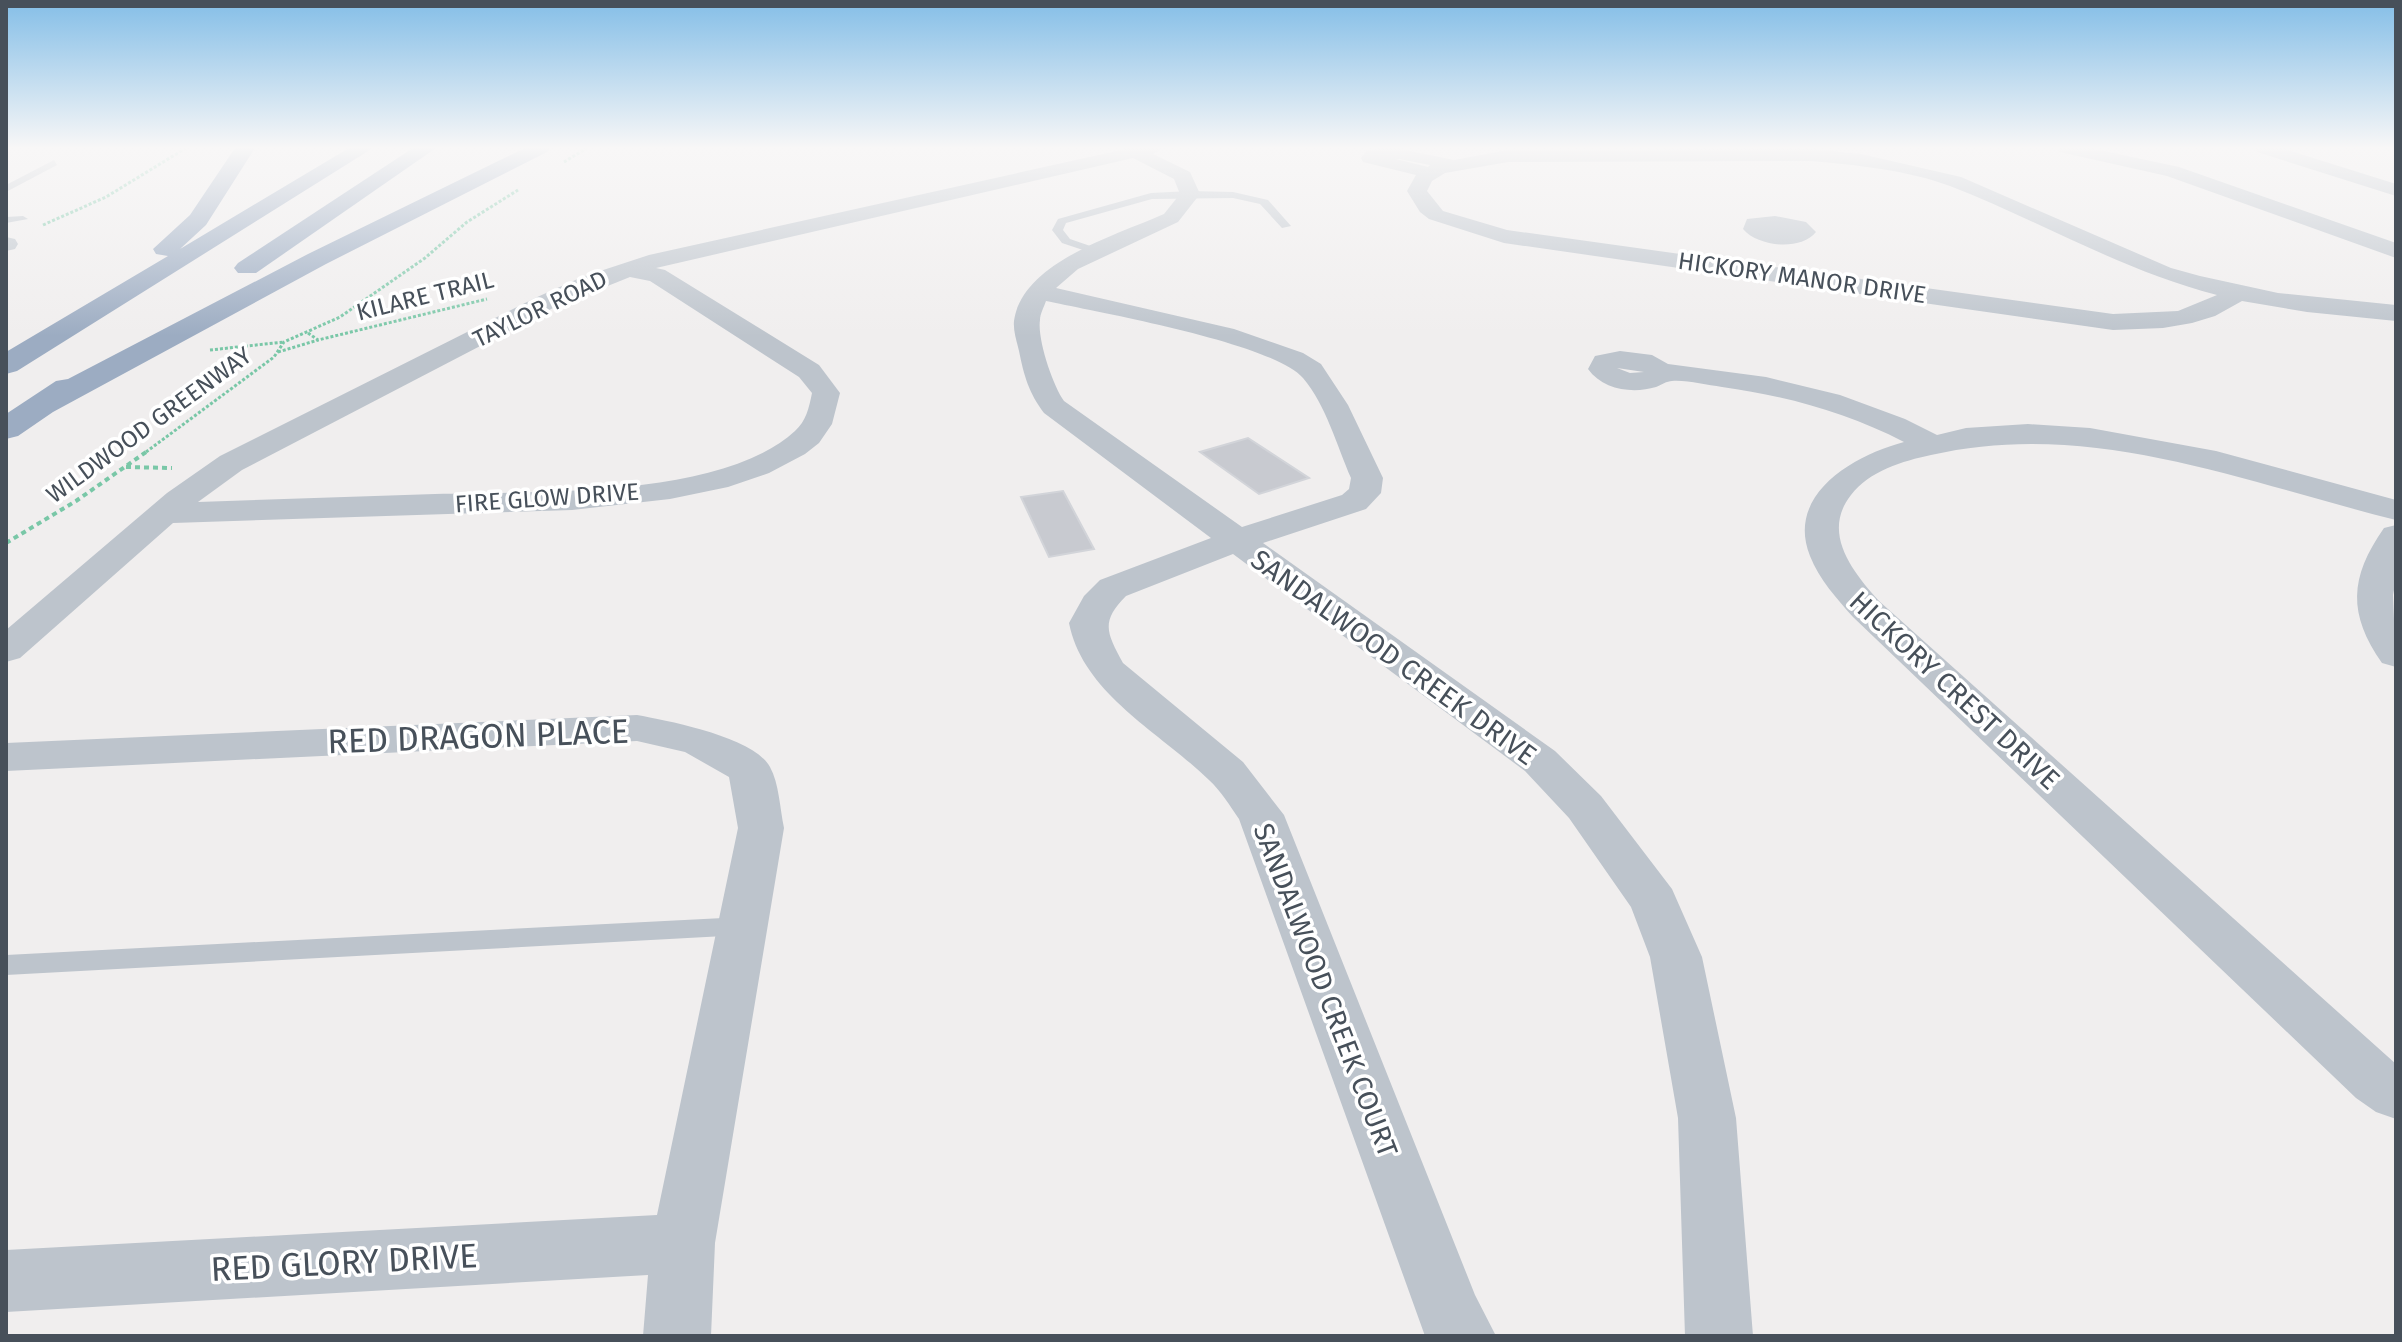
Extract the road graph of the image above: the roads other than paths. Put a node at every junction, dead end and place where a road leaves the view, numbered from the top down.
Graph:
1 (204, 211) edge
2 (260, 211) edge
3 (332, 211) edge
4 (426, 211) edge
5 (896, 211) edge
6 (1179, 211) edge
7 (1272, 211) edge
8 (1432, 211) edge
9 (2021, 211) edge
10 (2283, 211) edge
11 (23, 219) dead end
12 (6, 220) edge
13 (1286, 226) dead end
14 (1778, 237) dead end
15 (2396, 251) edge
16 (1760, 272) junction
17 (640, 273) junction
18 (1037, 292) junction
19 (2236, 294) junction
20 (2396, 313) edge
21 (75, 323) junction
22 (6, 365) edge
23 (1659, 371) dead end
24 (42, 405) junction
25 (6, 429) edge
26 (1929, 443) junction
27 (2396, 510) edge
28 (164, 513) junction
29 (2396, 535) edge
30 (1234, 541) junction
31 (6, 650) edge
32 (2396, 655) edge
33 (6, 757) edge
34 (743, 926) junction
35 (6, 965) edge
36 (2396, 1095) edge
37 (683, 1243) junction
38 (6, 1281) edge
39 (677, 1336) edge
40 (1462, 1336) edge
41 (1719, 1336) edge

1 - 21 highway
2 - 21 highway
3 - 24 highway
4 - 24 highway
5 - 17 street, TAYLOR ROAD
6 - 18 street
7 - 13 lane
8 - 16 street, HICKORY MANOR DRIVE
9 - 19 street
10 - 15 street
11 - 12 lane
14 - 16 street
16 - 19 street, HICKORY MANOR DRIVE
17 - 28 street, TAYLOR ROAD
17 - 28 street, FIRE GLOW DRIVE
18 - 30 street, SANDALWOOD CREEK DRIVE
18 - 30 street, SANDALWOOD CREEK COURT
19 - 20 street
21 - 22 highway
23 - 26 street
24 - 25 highway
26 - 27 street, HICKORY CREST DRIVE
26 - 36 street, HICKORY CREST DRIVE
28 - 31 street, TAYLOR ROAD
29 - 32 street
30 - 40 street, SANDALWOOD CREEK COURT
30 - 41 street, SANDALWOOD CREEK DRIVE
33 - 34 street, RED DRAGON PLACE
34 - 35 lane
34 - 37 street, RED DRAGON PLACE
37 - 38 street, RED GLORY DRIVE
37 - 39 street, RED DRAGON PLACE

